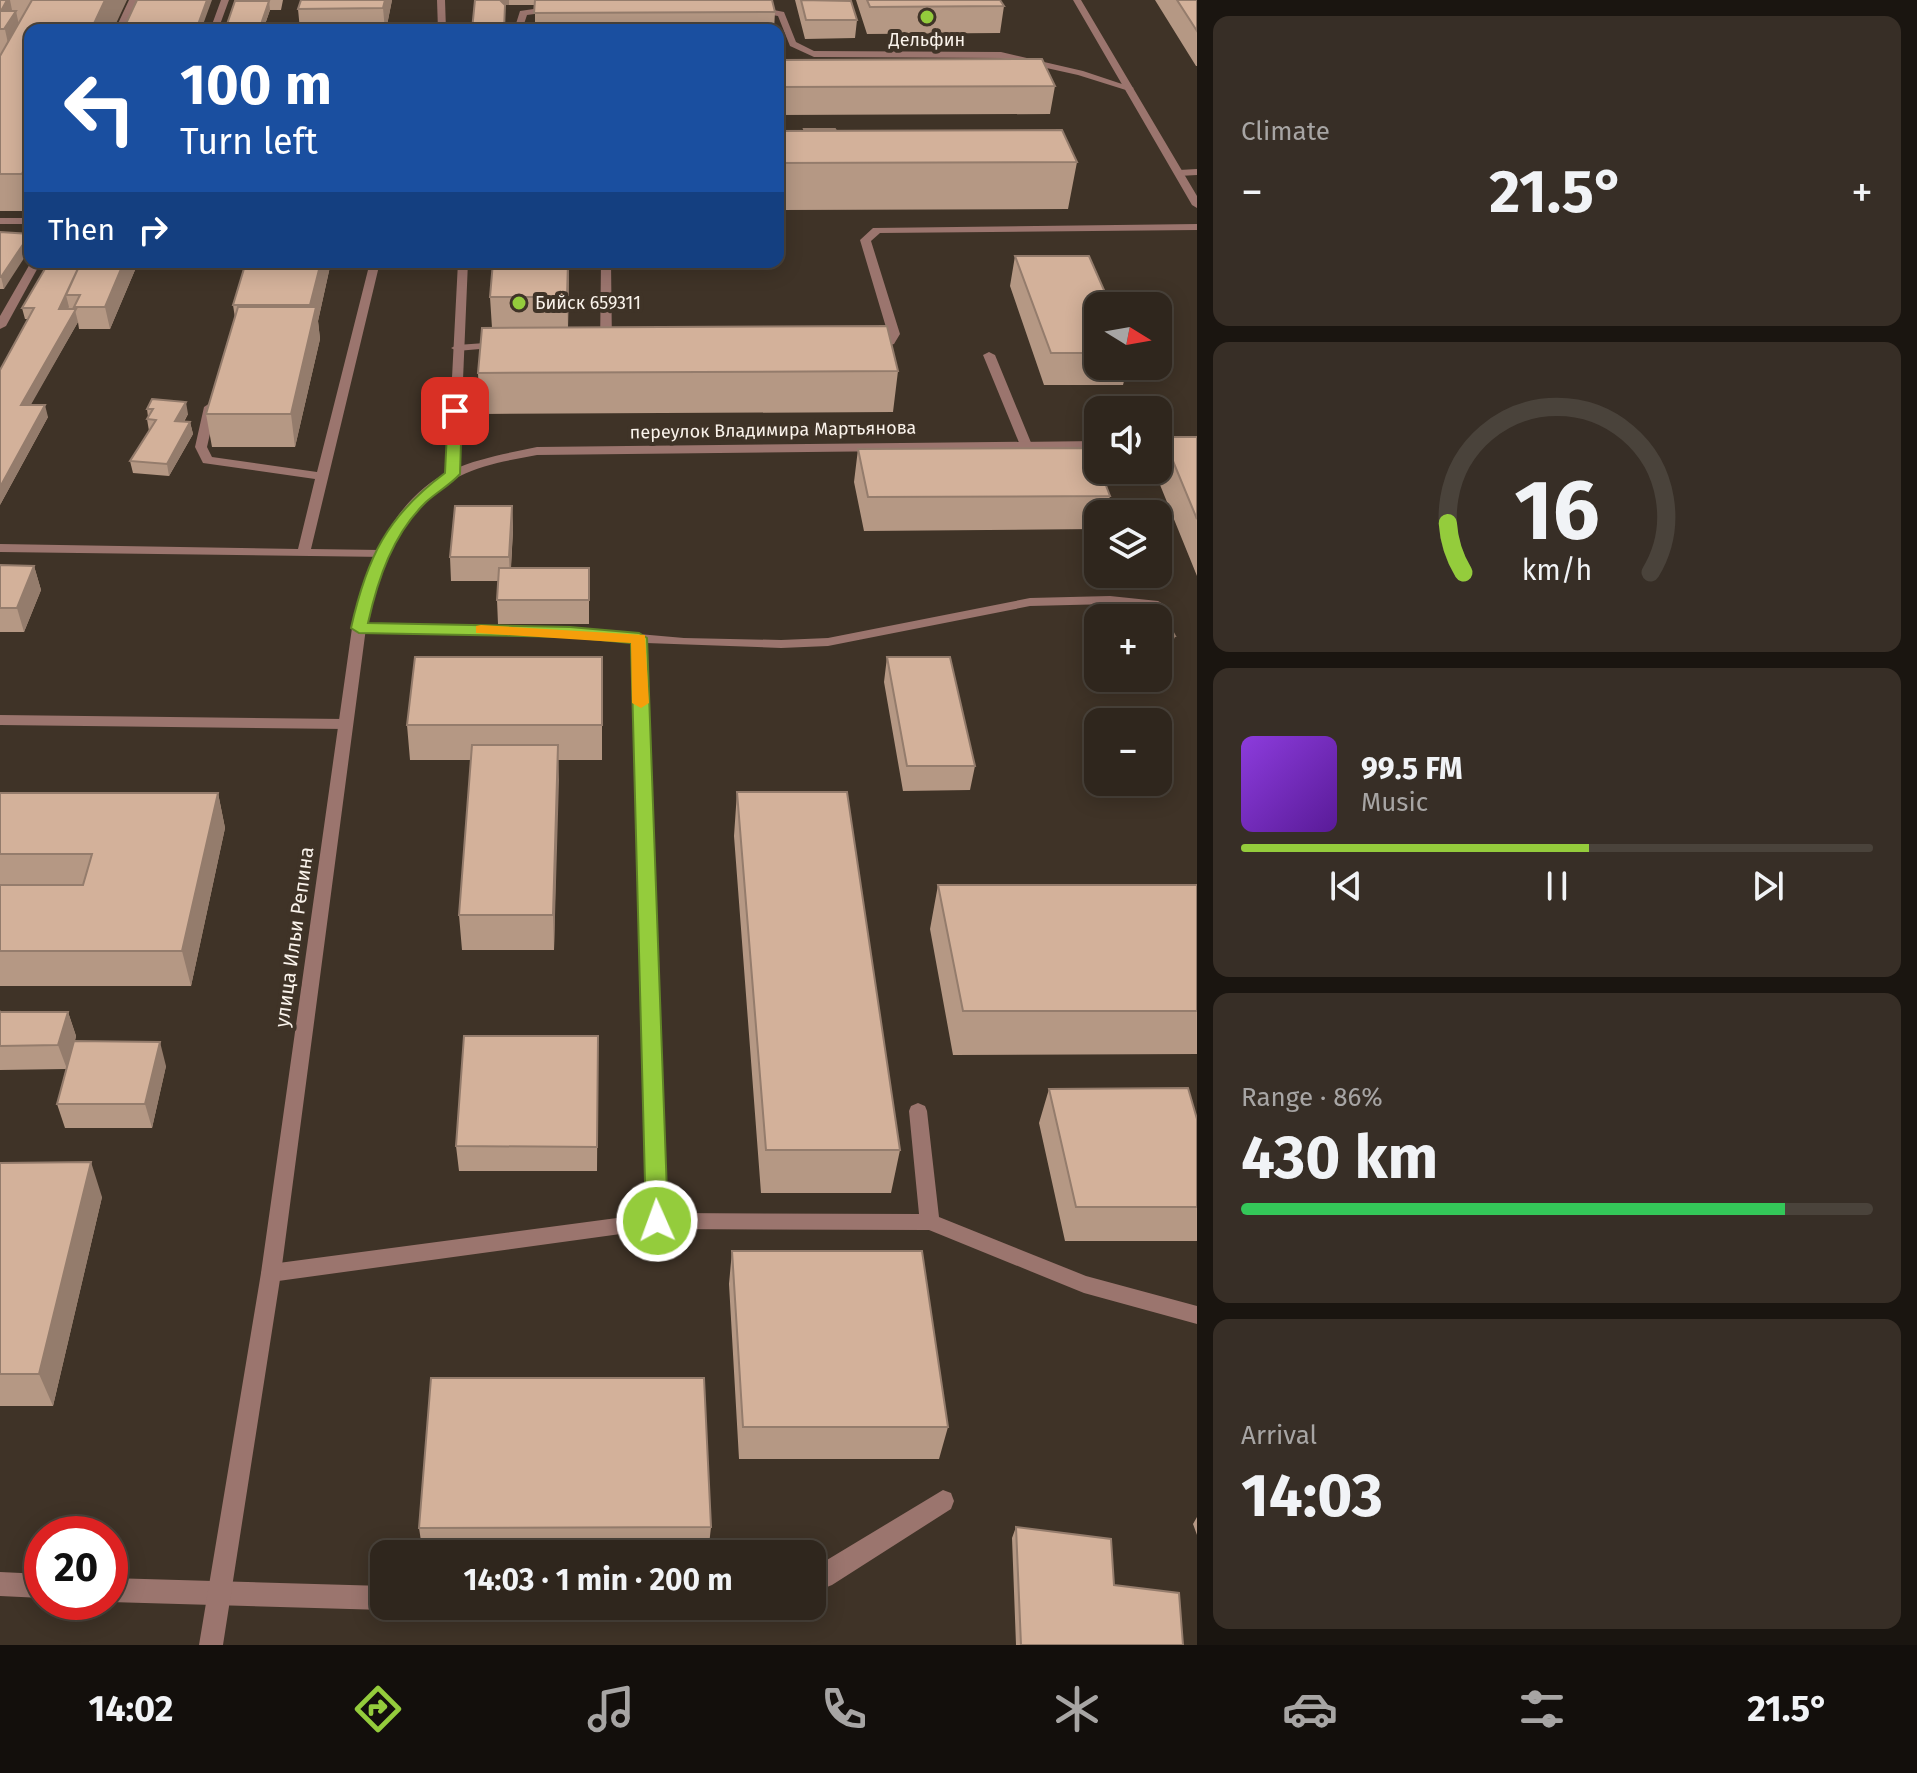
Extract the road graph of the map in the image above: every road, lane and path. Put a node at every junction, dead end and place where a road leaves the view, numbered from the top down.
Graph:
1 (133, 0) edge
2 (225, 0) edge
3 (441, 0) edge
4 (1077, 0) edge
5 (570, 9) edge
6 (737, 9) edge
7 (122, 24) edge
8 (216, 24) edge
9 (443, 24) edge
10 (519, 24) edge
11 (832, 55) junction
12 (839, 69) edge
13 (1032, 73) edge
14 (1080, 73) junction
15 (1129, 88) junction
16 (1197, 172) edge
17 (1179, 173) junction
18 (1197, 205) edge
19 (0, 221) edge
20 (24, 221) edge
21 (1197, 227) edge
22 (33, 268) edge
23 (373, 268) edge
24 (463, 268) edge
25 (606, 268) edge
26 (0, 300) edge
27 (15, 301) junction
28 (0, 326) edge
29 (508, 345) edge
30 (592, 347) edge
31 (457, 348) junction
32 (606, 348) junction
33 (621, 348) edge
34 (850, 349) edge
35 (989, 355) dead end
36 (210, 407) edge
37 (1026, 445) junction
38 (1084, 445) edge
39 (453, 474) junction
40 (321, 476) junction
41 (0, 548) edge
42 (304, 552) junction
43 (381, 554) junction
44 (1148, 604) edge
45 (359, 628) junction
46 (639, 638) junction
47 (0, 720) edge
48 (345, 724) junction
49 (918, 1111) dead end
50 (657, 1221) junction
51 (930, 1222) junction
52 (271, 1273) junction
53 (1197, 1315) edge
54 (943, 1501) dead end
55 (826, 1576) edge
56 (0, 1584) edge
57 (24, 1585) edge
58 (128, 1591) edge
59 (220, 1595) junction
60 (370, 1598) edge
61 (211, 1645) edge

1 - 7 street
2 - 8 street
3 - 9 street
4 - 15 street
5 - 10 street
6 - 11 street
11 - 12 street
11 - 14 street
13 - 14 street
14 - 15 street
15 - 17 street
16 - 17 street
17 - 18 street
19 - 20 street
21 - 34 street
22 - 27 street
23 - 40 street
24 - 31 street
25 - 32 street
26 - 27 street
27 - 28 street
29 - 31 street
30 - 32 street
31 - 39 street
32 - 33 street
35 - 37 street
36 - 40 street
37 - 38 street, переулок Владимира Мартьянова
37 - 39 street, переулок Владимира Мартьянова
39 - 43 street, улица Ильи Репина
40 - 42 street
41 - 42 street
42 - 43 street
43 - 45 street, улица Ильи Репина
44 - 46 street
45 - 46 street
45 - 48 street, улица Ильи Репина
46 - 50 street
47 - 48 street
48 - 52 street, улица Ильи Репина
49 - 51 street
50 - 51 street
50 - 52 street
51 - 53 street
52 - 59 street, улица Ильи Репина
54 - 55 street
56 - 57 street
58 - 59 street
59 - 60 street
59 - 61 street, улица Ильи Репина

